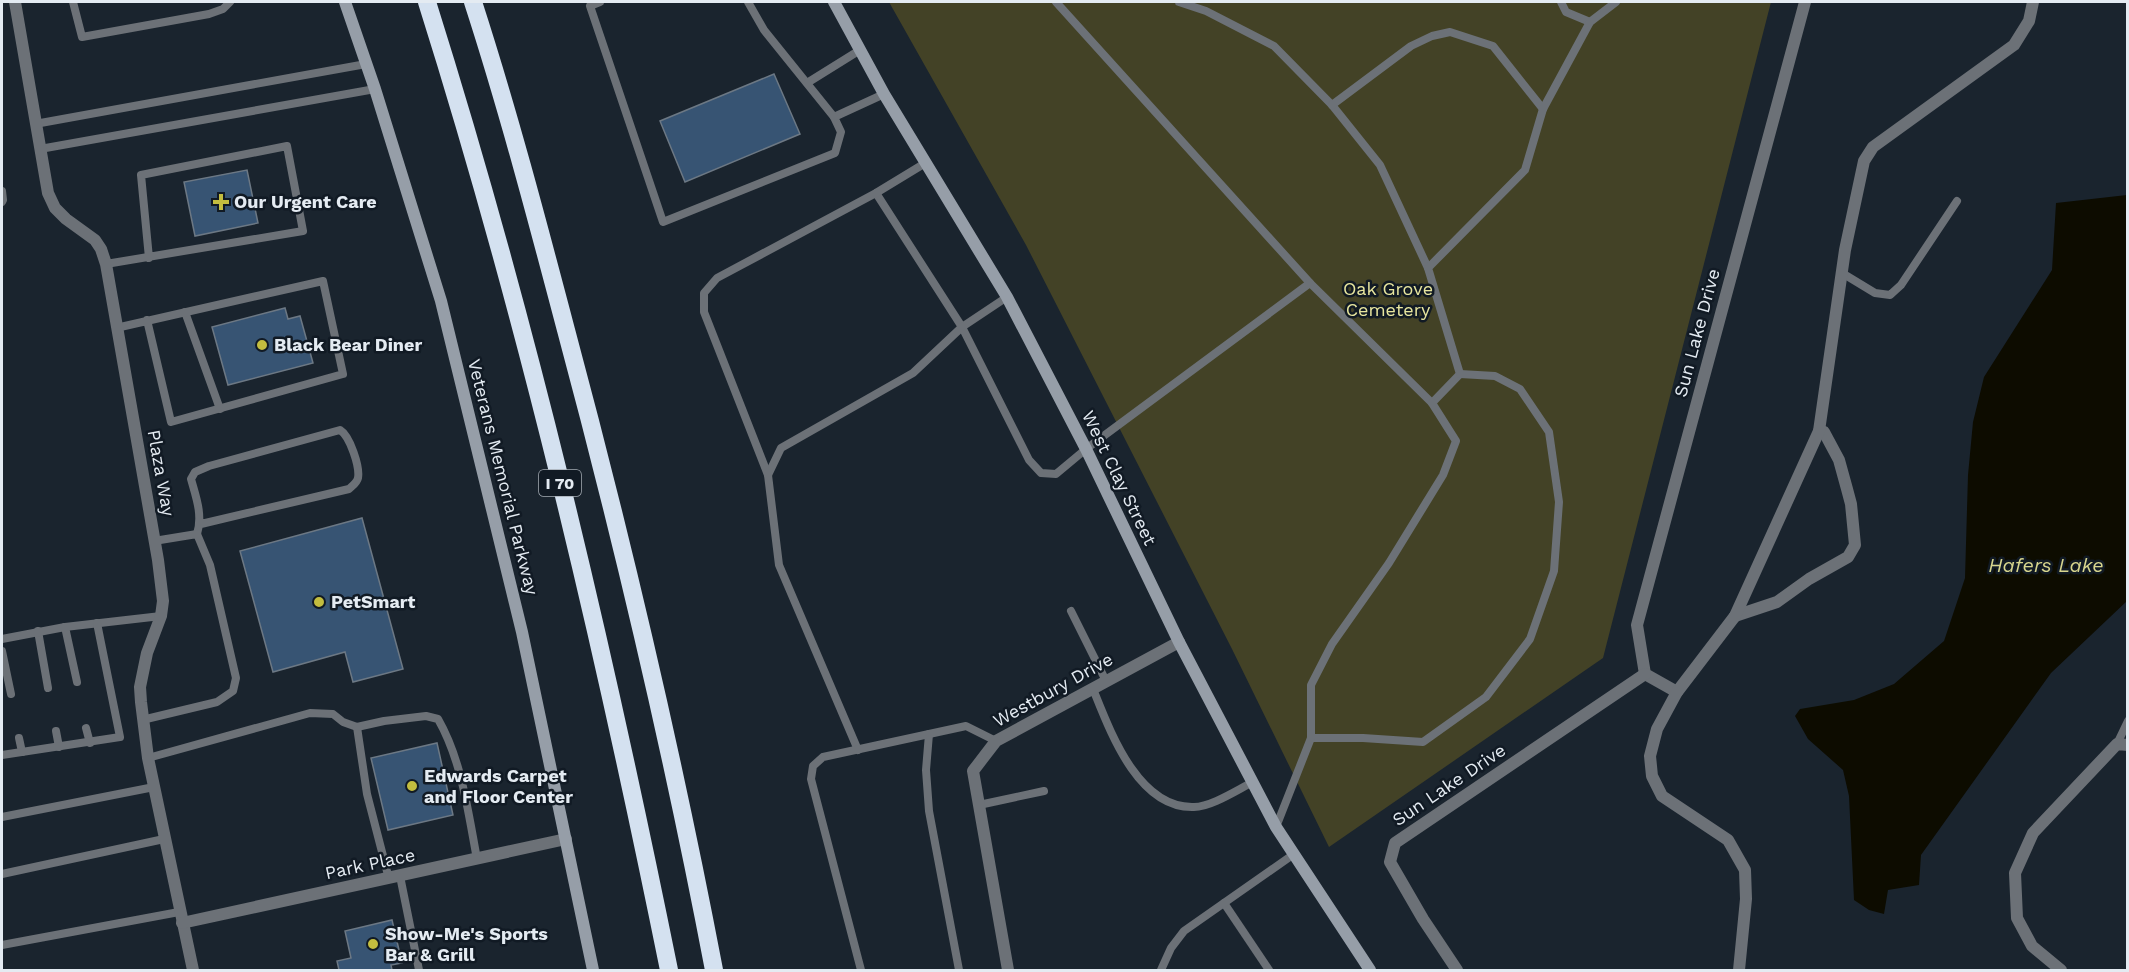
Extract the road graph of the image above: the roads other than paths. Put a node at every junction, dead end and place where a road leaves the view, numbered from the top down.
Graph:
1 (15, 2) edge
2 (73, 2) edge
3 (230, 2) edge
4 (345, 2) edge
5 (427, 2) edge
6 (473, 2) edge
7 (600, 2) edge
8 (748, 2) edge
9 (834, 2) edge
10 (1056, 2) edge
11 (1179, 2) edge
12 (1561, 2) edge
13 (1616, 2) edge
14 (1805, 2) edge
15 (2034, 2) edge
16 (1590, 22) junction
17 (860, 50) junction
18 (366, 64) junction
19 (807, 83) junction
20 (375, 89) junction
21 (884, 94) junction
22 (1332, 105) junction
23 (1543, 109) junction
24 (834, 117) junction
25 (35, 124) junction
26 (40, 149) junction
27 (927, 162) junction
28 (2, 191) edge
29 (876, 194) junction
30 (1957, 201) dead end
31 (2, 202) edge
32 (149, 258) junction
33 (106, 264) junction
34 (1428, 268) junction
35 (1842, 273) junction
36 (1310, 283) junction
37 (1007, 297) junction
38 (185, 312) junction
39 (147, 320) junction
40 (962, 327) junction
41 (116, 328) junction
42 (1460, 374) junction
43 (1432, 403) junction
44 (220, 409) junction
45 (1819, 431) junction
46 (1086, 449) junction
47 (768, 475) junction
48 (201, 524) junction
49 (197, 534) junction
50 (154, 541) junction
51 (1071, 611) dead end
52 (161, 616) junction
53 (1735, 616) junction
54 (97, 623) junction
55 (65, 627) junction
56 (38, 631) junction
57 (2, 639) edge
58 (1179, 642) junction
59 (2, 651) edge
60 (1645, 674) junction
61 (1106, 681) junction
62 (77, 682) dead end
63 (48, 688) dead end
64 (1093, 689) junction
65 (1677, 692) junction
66 (11, 694) dead end
67 (142, 720) junction
68 (2127, 721) edge
69 (357, 727) junction
70 (86, 728) dead end
71 (56, 731) dead end
72 (929, 734) junction
73 (19, 738) dead end
74 (1311, 738) junction
75 (996, 741) junction
76 (90, 742) junction
77 (2122, 745) edge
78 (59, 747) junction
79 (858, 750) junction
80 (22, 752) junction
81 (2, 755) edge
82 (148, 759) junction
83 (1252, 782) junction
84 (154, 787) junction
85 (1044, 791) dead end
86 (979, 805) junction
87 (2, 817) edge
88 (1276, 827) junction
89 (164, 839) junction
90 (566, 839) junction
91 (1294, 854) junction
92 (477, 860) junction
93 (2, 874) edge
94 (395, 877) junction
95 (1224, 903) junction
96 (181, 918) junction
97 (2, 945) edge
98 (193, 970) edge
99 (418, 970) edge
100 (593, 970) edge
101 (669, 970) edge
102 (714, 970) edge
103 (861, 970) edge
104 (959, 970) edge
105 (1008, 970) edge
106 (1161, 970) edge
107 (1269, 970) edge
108 (1368, 970) edge
109 (1457, 970) edge
110 (1739, 970) edge
111 (2061, 970) edge

1 - 25 street, Plaza Way
2 - 3 lane
4 - 18 main road, Veterans Memorial Parkway
5 - 101 highway, I 70
6 - 102 highway, I 70
7 - 24 lane
8 - 19 lane
9 - 17 main road, West Clay Street
10 - 36 lane
11 - 22 lane
12 - 16 lane
13 - 16 lane
14 - 60 street, Sun Lake Drive
15 - 35 street
16 - 23 lane
17 - 19 lane
17 - 21 main road, West Clay Street
18 - 20 main road, Veterans Memorial Parkway
18 - 25 lane
19 - 24 lane
20 - 26 lane
20 - 90 main road, Veterans Memorial Parkway
21 - 24 lane
21 - 27 main road, West Clay Street
22 - 23 lane
22 - 34 lane
23 - 34 lane
25 - 26 street, Plaza Way
26 - 33 street, Plaza Way
27 - 29 lane
27 - 37 main road, West Clay Street
28 - 31 lane
29 - 40 lane
29 - 47 lane
30 - 35 lane
32 - 32 lane
32 - 33 lane
33 - 41 street, Plaza Way
34 - 42 lane
35 - 45 street
36 - 43 lane
36 - 46 lane
37 - 40 lane
37 - 46 main road, West Clay Street
38 - 39 lane
38 - 44 lane
38 - 44 lane
39 - 41 lane
39 - 44 lane
40 - 46 lane
40 - 47 lane
41 - 50 street, Plaza Way
42 - 43 lane
42 - 74 lane
43 - 74 lane
45 - 53 street
45 - 53 street
46 - 58 main road, West Clay Street
47 - 79 lane
48 - 48 lane
48 - 49 lane
49 - 50 lane
49 - 67 lane
50 - 52 street, Plaza Way
51 - 61 lane
52 - 54 lane
52 - 67 street, Plaza Way
53 - 65 street
54 - 55 lane
54 - 76 lane
55 - 56 lane
55 - 62 lane
56 - 57 lane
56 - 63 lane
58 - 61 street, Westbury Drive
58 - 83 main road, West Clay Street
59 - 66 lane
60 - 65 street
60 - 109 street, Sun Lake Drive
61 - 64 street, Westbury Drive
64 - 75 street, Westbury Drive
64 - 83 lane
65 - 110 street
67 - 82 street, Plaza Way
68 - 77 lane
69 - 82 lane
69 - 92 lane
69 - 94 lane
70 - 76 lane
71 - 78 lane
72 - 75 lane
72 - 79 lane
72 - 104 lane
73 - 80 lane
74 - 88 lane
75 - 86 street, Westbury Drive
76 - 78 lane
77 - 111 street
78 - 80 lane
79 - 103 lane
80 - 81 lane
82 - 84 street, Plaza Way
83 - 88 main road, West Clay Street
84 - 87 lane
84 - 89 street, Plaza Way
85 - 86 lane
86 - 105 street, Westbury Drive
88 - 91 main road, West Clay Street
89 - 93 lane
89 - 96 street, Plaza Way
90 - 92 street, Park Place
90 - 100 main road, Veterans Memorial Parkway
91 - 95 lane
91 - 108 main road, West Clay Street
92 - 94 street, Park Place
94 - 96 street, Park Place
94 - 99 lane
95 - 106 lane
95 - 107 lane
96 - 97 lane
96 - 98 street, Plaza Way

